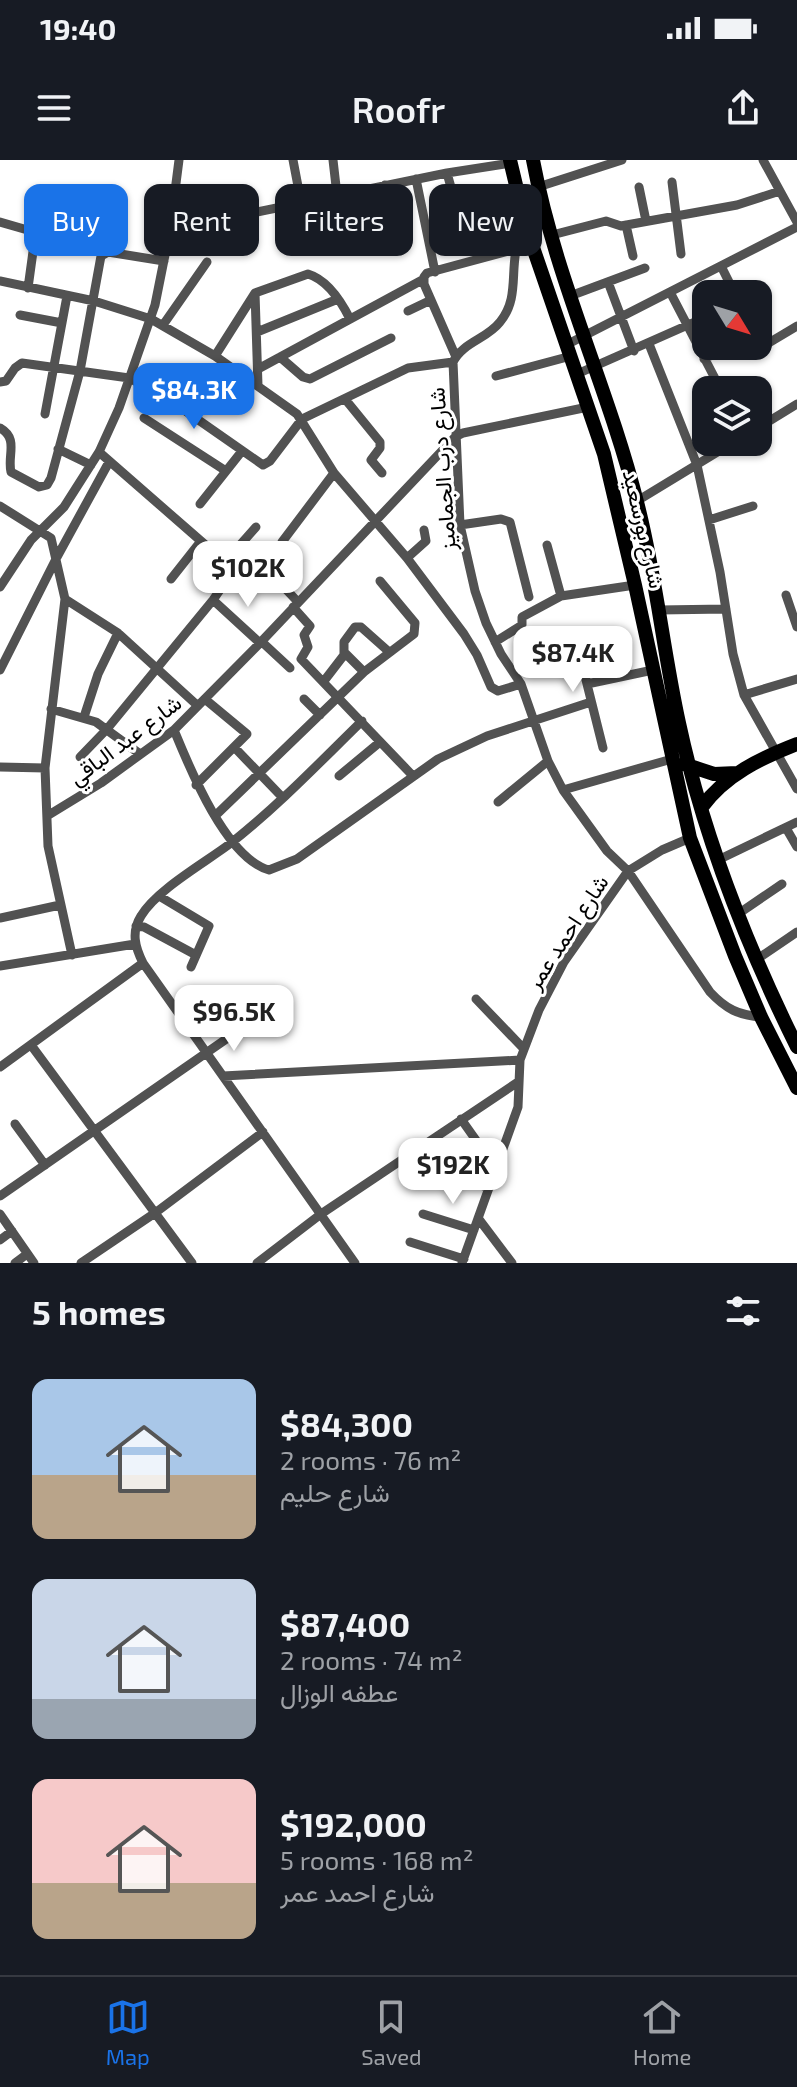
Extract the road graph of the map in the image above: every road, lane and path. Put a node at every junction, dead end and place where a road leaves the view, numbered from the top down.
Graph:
1 (179, 160) edge
2 (293, 160) edge
3 (333, 160) edge
4 (533, 160) edge
5 (622, 160) edge
6 (763, 160) edge
7 (510, 161) edge
8 (447, 173) junction
9 (416, 179) junction
10 (672, 182) dead end
11 (176, 184) edge
12 (298, 184) edge
13 (336, 184) edge
14 (390, 184) edge
15 (450, 184) edge
16 (516, 184) edge
17 (537, 184) edge
18 (542, 186) edge
19 (639, 187) dead end
20 (780, 191) junction
21 (542, 201) edge
22 (676, 216) junction
23 (646, 221) junction
24 (0, 222) edge
25 (797, 224) edge
26 (626, 225) junction
27 (552, 235) junction
28 (681, 254) dead end
29 (165, 256) edge
30 (491, 256) edge
31 (516, 256) edge
32 (536, 256) edge
33 (633, 256) dead end
34 (164, 261) junction
35 (207, 262) dead end
36 (721, 266) junction
37 (645, 268) dead end
38 (435, 272) junction
39 (424, 279) junction
40 (728, 280) edge
41 (0, 281) edge
42 (608, 282) junction
43 (28, 288) junction
44 (670, 292) junction
45 (255, 293) junction
46 (67, 296) junction
47 (570, 296) junction
48 (338, 299) junction
49 (431, 300) junction
50 (94, 301) junction
51 (408, 311) dead end
52 (20, 315) dead end
53 (621, 317) junction
54 (151, 319) junction
55 (350, 319) junction
56 (62, 323) junction
57 (692, 324) edge
58 (163, 325) junction
59 (687, 326) junction
60 (797, 326) edge
61 (257, 332) junction
62 (692, 336) edge
63 (582, 337) junction
64 (391, 338) dead end
65 (772, 341) edge
66 (649, 344) junction
67 (570, 350) junction
68 (634, 351) junction
69 (215, 356) junction
70 (280, 357) junction
71 (454, 359) junction
72 (55, 367) junction
73 (593, 367) junction
74 (258, 369) junction
75 (80, 371) junction
76 (577, 374) junction
77 (496, 376) dead end
78 (129, 378) junction
79 (0, 382) edge
80 (258, 386) junction
81 (345, 399) junction
82 (797, 404) edge
83 (588, 407) junction
84 (45, 414) dead end
85 (144, 418) dead end
86 (302, 419) junction
87 (772, 419) edge
88 (0, 428) edge
89 (455, 437) junction
90 (58, 449) junction
91 (242, 451) junction
92 (99, 452) junction
93 (711, 456) edge
94 (109, 462) junction
95 (91, 465) junction
96 (697, 465) junction
97 (226, 471) junction
98 (334, 473) junction
99 (382, 473) dead end
100 (637, 501) junction
101 (200, 504) dead end
102 (0, 506) edge
103 (753, 506) dead end
104 (709, 520) junction
105 (376, 522) junction
106 (460, 525) junction
107 (256, 527) dead end
108 (42, 530) junction
109 (424, 530) dead end
110 (201, 541) junction
111 (282, 542) dead end
112 (547, 545) dead end
113 (57, 557) junction
114 (407, 558) junction
115 (225, 562) junction
116 (260, 562) dead end
117 (171, 579) dead end
118 (380, 581) dead end
119 (635, 585) junction
120 (0, 587) edge
121 (786, 595) dead end
122 (561, 596) junction
123 (529, 597) dead end
124 (65, 599) junction
125 (213, 600) junction
126 (296, 604) junction
127 (726, 609) junction
128 (794, 609) edge
129 (659, 610) junction
130 (797, 627) edge
131 (574, 632) dead end
132 (118, 633) junction
133 (261, 642) junction
134 (495, 642) junction
135 (388, 651) junction
136 (345, 653) junction
137 (157, 667) junction
138 (290, 668) dead end
139 (0, 670) edge
140 (653, 670) junction
141 (364, 672) junction
142 (797, 679) edge
143 (324, 681) junction
144 (521, 684) junction
145 (587, 684) junction
146 (744, 695) junction
147 (339, 696) junction
148 (304, 699) dead end
149 (591, 702) junction
150 (202, 703) junction
151 (51, 709) junction
152 (320, 715) junction
153 (84, 717) junction
154 (533, 720) junction
155 (362, 721) junction
156 (107, 729) junction
157 (174, 730) junction
158 (380, 742) junction
159 (797, 744) edge
160 (235, 748) junction
161 (603, 748) dead end
162 (775, 753) junction
163 (140, 754) junction
164 (80, 757) dead end
165 (672, 759) junction
166 (548, 761) junction
167 (690, 766) junction
168 (0, 767) edge
169 (45, 768) junction
170 (260, 772) junction
171 (738, 773) junction
172 (339, 776) dead end
173 (413, 776) junction
174 (196, 785) junction
175 (797, 789) edge
176 (563, 790) junction
177 (283, 798) junction
178 (498, 802) dead end
179 (702, 807) junction
180 (47, 816) junction
181 (215, 816) junction
182 (797, 822) edge
183 (786, 828) junction
184 (690, 838) junction
185 (232, 842) junction
186 (797, 847) edge
187 (718, 860) junction
188 (628, 871) junction
189 (782, 884) dead end
190 (159, 896) junction
191 (60, 905) junction
192 (738, 914) junction
193 (0, 918) edge
194 (136, 926) junction
195 (796, 935) edge
196 (135, 944) junction
197 (72, 955) junction
198 (196, 955) junction
199 (756, 960) junction
200 (143, 963) junction
201 (0, 966) edge
202 (191, 967) dead end
203 (476, 999) dead end
204 (761, 1017) junction
205 (245, 1026) dead end
206 (31, 1045) junction
207 (797, 1047) edge
208 (524, 1049) junction
209 (205, 1052) junction
210 (520, 1060) junction
211 (0, 1067) edge
212 (223, 1076) junction
213 (518, 1082) junction
214 (797, 1088) edge
215 (461, 1119) junction
216 (15, 1124) dead end
217 (94, 1131) junction
218 (263, 1132) junction
219 (478, 1143) dead end
220 (45, 1165) junction
221 (463, 1178) dead end
222 (489, 1188) junction
223 (0, 1196) edge
224 (155, 1213) junction
225 (0, 1214) edge
226 (321, 1214) junction
227 (423, 1214) dead end
228 (478, 1218) junction
229 (474, 1230) junction
230 (12, 1231) junction
231 (0, 1240) edge
232 (410, 1242) dead end
233 (31, 1259) edge
234 (463, 1261) edge
235 (15, 1263) edge
236 (81, 1263) edge
237 (192, 1263) edge
238 (257, 1263) edge
239 (355, 1263) edge
240 (512, 1263) edge

1 - 11 street
2 - 12 street
3 - 13 street
4 - 17 main road, شارع بورسعيد
5 - 18 street
6 - 20 street
7 - 8 street
7 - 16 main road, شارع بورسعيد
8 - 9 street
8 - 15 street
9 - 14 street
9 - 38 street
10 - 22 street
19 - 23 street
20 - 22 street
20 - 25 street
21 - 27 main road, شارع بورسعيد
22 - 23 street
22 - 28 street
23 - 26 street
24 - 43 street
25 - 36 street
26 - 27 street
26 - 33 street
27 - 47 main road, شارع بورسعيد
29 - 34 street
30 - 38 street
31 - 71 street, شارع درب الجماميز
32 - 67 main road, شارع بورسعيد
34 - 50 street
34 - 54 street
35 - 58 street
36 - 40 street
36 - 44 street
37 - 42 street
38 - 39 street
39 - 49 street
39 - 55 street
41 - 43 street
42 - 47 street
42 - 53 street
43 - 46 street
44 - 53 street
44 - 59 street
45 - 48 street
45 - 61 street
45 - 69 street
46 - 50 street
46 - 56 street
47 - 63 main road, شارع بورسعيد
48 - 55 street
48 - 61 street
49 - 51 street
49 - 71 street
50 - 54 street
50 - 75 street
52 - 56 street
53 - 63 street
53 - 68 street
54 - 58 street
54 - 78 street
55 - 70 street
56 - 72 street
57 - 59 street
58 - 69 street
59 - 62 street
59 - 66 street
60 - 65 street
61 - 74 street
63 - 67 street
63 - 73 main road, شارع بورسعيد
64 - 70 street
66 - 68 street
66 - 96 street
67 - 76 main road, شارع بورسعيد
67 - 77 street
68 - 73 street
69 - 80 street
70 - 74 street
71 - 81 street
71 - 89 street, شارع درب الجماميز
72 - 75 street
72 - 79 street
72 - 84 street
73 - 76 street
73 - 100 main road, شارع بورسعيد
74 - 80 street
75 - 78 street
75 - 90 street
76 - 83 main road, شارع بورسعيد
78 - 91 street
78 - 92 street
80 - 86 street
81 - 86 street
81 - 99 street
82 - 87 street
83 - 89 street
83 - 119 main road, شارع بورسعيد
85 - 97 street
86 - 91 street
86 - 98 street
88 - 90 street
89 - 105 street, شارع عبد الباقي
89 - 106 street, شارع درب الجماميز
90 - 95 street
91 - 97 street
92 - 94 street
92 - 95 street
93 - 96 street
94 - 110 street
94 - 113 street
95 - 108 street
96 - 100 street
96 - 104 street
97 - 101 street
98 - 105 street
98 - 111 street
100 - 129 main road, شارع بورسعيد
102 - 108 street
103 - 104 street
104 - 127 street
105 - 114 street
105 - 126 street, شارع عبد الباقي
106 - 123 street
106 - 134 street, شارع درب الجماميز
107 - 115 street
108 - 113 street
108 - 120 street
109 - 114 street
110 - 115 street
110 - 117 street
112 - 122 street
113 - 124 street
113 - 139 street
114 - 144 street
115 - 125 street
116 - 126 street
118 - 135 street
119 - 122 street
119 - 140 main road, شارع بورسعيد
121 - 128 street
122 - 134 street
124 - 132 street
124 - 151 street
125 - 133 street
125 - 137 street
126 - 133 street, شارع عبد الباقي
126 - 143 street
127 - 129 street
127 - 146 street
128 - 130 street
129 - 167 main road, شارع بورسعيد
131 - 145 street
132 - 137 street
132 - 153 street
133 - 138 street
133 - 150 street, شارع عبد الباقي
134 - 144 street, شارع درب الجماميز
135 - 136 street
135 - 141 street
136 - 141 street
136 - 143 street
137 - 150 street
137 - 156 street
140 - 145 street
140 - 165 main road, شارع بورسعيد
141 - 147 street
142 - 146 street
143 - 147 street
144 - 154 street, شارع درب الجماميز
145 - 149 street
146 - 162 street
147 - 152 street
147 - 155 street
148 - 152 street
149 - 154 street
149 - 161 street
150 - 157 street, شارع عبد الباقي
150 - 160 street
151 - 153 street
151 - 169 street
152 - 170 street
153 - 156 street
154 - 166 street, شارع درب الجماميز
154 - 173 street
155 - 158 street
155 - 177 street
156 - 163 street
156 - 164 street
157 - 163 street, شارع عبد الباقي
157 - 174 street
158 - 172 street
158 - 173 street
159 - 162 main road
160 - 170 street
160 - 174 street
162 - 171 main road
162 - 175 street
163 - 180 street, شارع عبد الباقي
165 - 167 main road
165 - 176 street
165 - 184 main road, شارع بورسعيد
166 - 176 street, شارع درب الجماميز
166 - 178 street
167 - 171 main road
167 - 179 main road, شارع بورسعيد
168 - 169 street
169 - 180 street
170 - 177 street
170 - 181 street
171 - 179 main road
173 - 185 street
174 - 181 street
176 - 188 street, شارع درب الجماميز
177 - 185 street
179 - 187 main road, شارع بورسعيد
180 - 191 street
181 - 185 street
182 - 183 street
183 - 186 street
183 - 187 street
184 - 188 street, شارع احمد عمر
184 - 204 main road, شارع بورسعيد
185 - 190 street
187 - 192 main road, شارع بورسعيد
188 - 204 street, شارع درب الجماميز
188 - 208 street, شارع احمد عمر
189 - 192 street
190 - 194 street
190 - 198 street
191 - 193 street
191 - 197 street
192 - 199 main road, شارع بورسعيد
194 - 196 street
194 - 198 street
195 - 199 street
196 - 197 street
196 - 200 street
197 - 201 street
198 - 202 street
199 - 207 main road, شارع بورسعيد
200 - 206 street
200 - 209 street
203 - 208 street
204 - 214 main road, شارع بورسعيد
205 - 209 street
206 - 211 street
206 - 217 street
208 - 210 street, شارع احمد عمر
209 - 212 street
209 - 217 street
210 - 212 street
210 - 213 street, شارع احمد عمر
212 - 218 street
213 - 215 street
213 - 222 street, شارع احمد عمر
215 - 219 street
215 - 226 street
216 - 220 street
217 - 220 street
217 - 224 street
218 - 224 street
218 - 226 street
220 - 223 street
221 - 222 street
222 - 228 street, شارع احمد عمر
224 - 236 street
224 - 237 street
225 - 230 street
226 - 238 street
226 - 239 street
227 - 229 street
228 - 229 street, شارع احمد عمر
228 - 240 street
229 - 234 street, شارع احمد عمر
230 - 231 street
230 - 233 street
232 - 234 street
233 - 235 street

